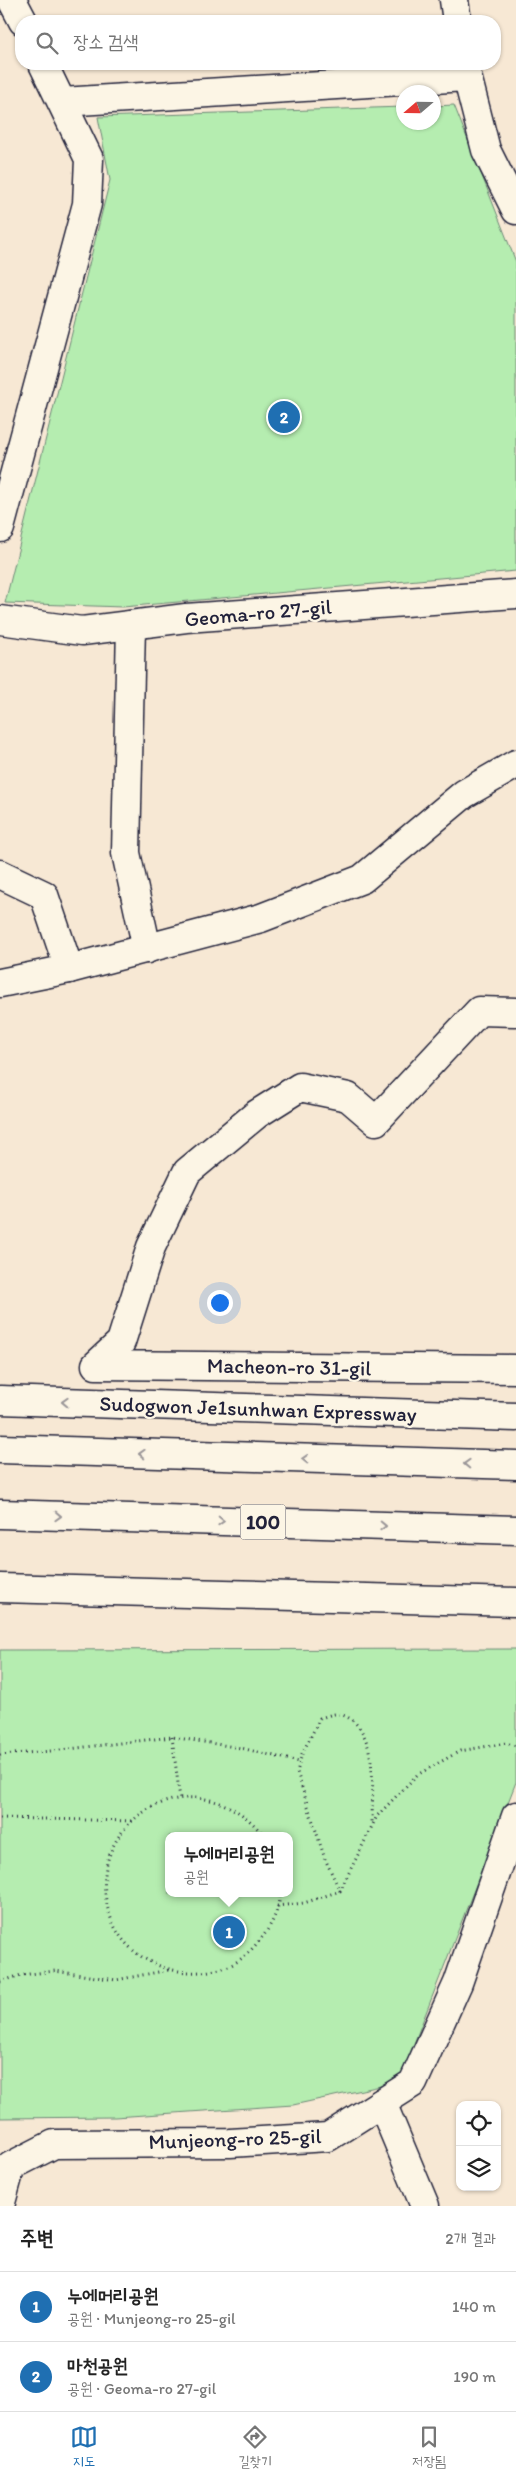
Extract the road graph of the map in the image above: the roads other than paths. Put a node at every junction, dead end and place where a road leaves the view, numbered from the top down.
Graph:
1 (12, 0) edge
2 (454, 0) edge
3 (20, 15) edge
4 (456, 15) edge
5 (46, 70) edge
6 (465, 70) edge
7 (62, 102) junction
8 (516, 210) edge
9 (0, 528) edge
10 (516, 594) edge
11 (0, 620) edge
12 (131, 625) junction
13 (516, 764) edge
14 (0, 874) edge
15 (147, 948) junction
16 (69, 969) junction
17 (0, 982) edge
18 (516, 1012) edge
19 (516, 1369) edge
20 (7, 1400) edge
21 (516, 1417) edge
22 (6, 1449) edge
23 (516, 1465) edge
24 (5, 1514) edge
25 (516, 1530) edge
26 (0, 1588) edge
27 (516, 1602) edge
28 (516, 1816) edge
29 (382, 2103) junction
30 (0, 2206) edge
31 (425, 2206) edge

1 - 3 main road
2 - 4 main road
5 - 7 main road
6 - 7 main road
6 - 8 main road
7 - 9 main road
10 - 12 main road, Geoma-ro 27-gil
11 - 12 main road, Geoma-ro 27-gil
12 - 15 main road
13 - 15 main road
14 - 16 main road
15 - 16 main road
16 - 17 main road
18 - 19 main road, Macheon-ro 31-gil
21 -> 20 main road, Sudogwon Je1sunhwan Expressway
23 -> 22 main road
24 -> 25 main road, 100
26 - 27 main road
28 - 29 main road, Munjeong-ro 25-gil
29 - 30 main road, Munjeong-ro 25-gil
29 - 31 main road

